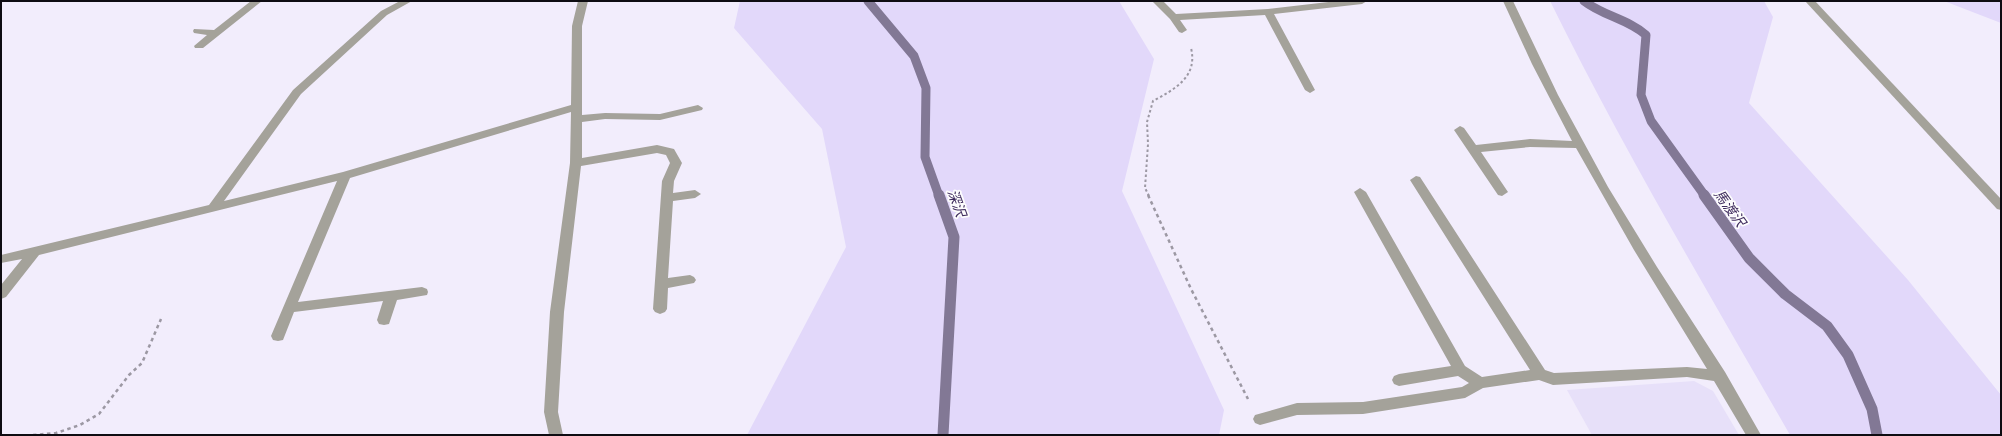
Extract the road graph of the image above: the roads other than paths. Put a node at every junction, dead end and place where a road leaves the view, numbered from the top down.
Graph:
1 (257, 1) edge
2 (407, 1) edge
3 (583, 1) edge
4 (1157, 1) edge
5 (1362, 1) edge
6 (1508, 1) edge
7 (1810, 1) edge
8 (1268, 12) junction
9 (1174, 17) junction
10 (1182, 30) road end
11 (198, 31) dead end
12 (216, 33) junction
13 (198, 46) dead end
14 (1310, 90) dead end
15 (698, 108) dead end
16 (575, 113) junction
17 (1460, 130) dead end
18 (1579, 145) junction
19 (1474, 149) junction
20 (576, 163) junction
21 (345, 175) junction
22 (1416, 180) dead end
23 (1360, 192) dead end
24 (1502, 192) dead end
25 (695, 194) dead end
26 (667, 198) junction
27 (2001, 206) edge
28 (212, 209) junction
29 (35, 252) junction
30 (1, 259) edge
31 (690, 280) dead end
32 (661, 284) junction
33 (422, 292) dead end
34 (1, 294) edge
35 (392, 295) junction
36 (289, 308) junction
37 (660, 309) dead end
38 (384, 320) dead end
39 (278, 336) dead end
40 (1460, 370) junction
41 (1540, 374) junction
42 (1720, 376) junction
43 (1399, 380) dead end
44 (1480, 383) junction
45 (1260, 419) road end
46 (556, 435) edge
47 (1754, 435) edge

1 - 12 street
2 - 28 street
3 - 16 street
4 - 9 street
5 - 8 street
6 - 18 street
7 - 27 street
8 - 9 street
8 - 14 street
9 - 10 street
11 - 12 street
12 - 13 street
15 - 16 street
16 - 20 street
16 - 21 street
17 - 19 street
18 - 19 street
18 - 42 street
19 - 24 street
20 - 26 street
20 - 46 street
21 - 28 street
21 - 36 street
22 - 41 street
23 - 40 street
25 - 26 street
26 - 32 street
28 - 29 street
29 - 30 street
29 - 34 street
31 - 32 street
32 - 37 street
33 - 35 street
35 - 36 street
35 - 38 street
36 - 39 street
40 - 43 street
40 - 44 street
41 - 42 street
41 - 44 street
42 - 47 street
44 - 45 street

